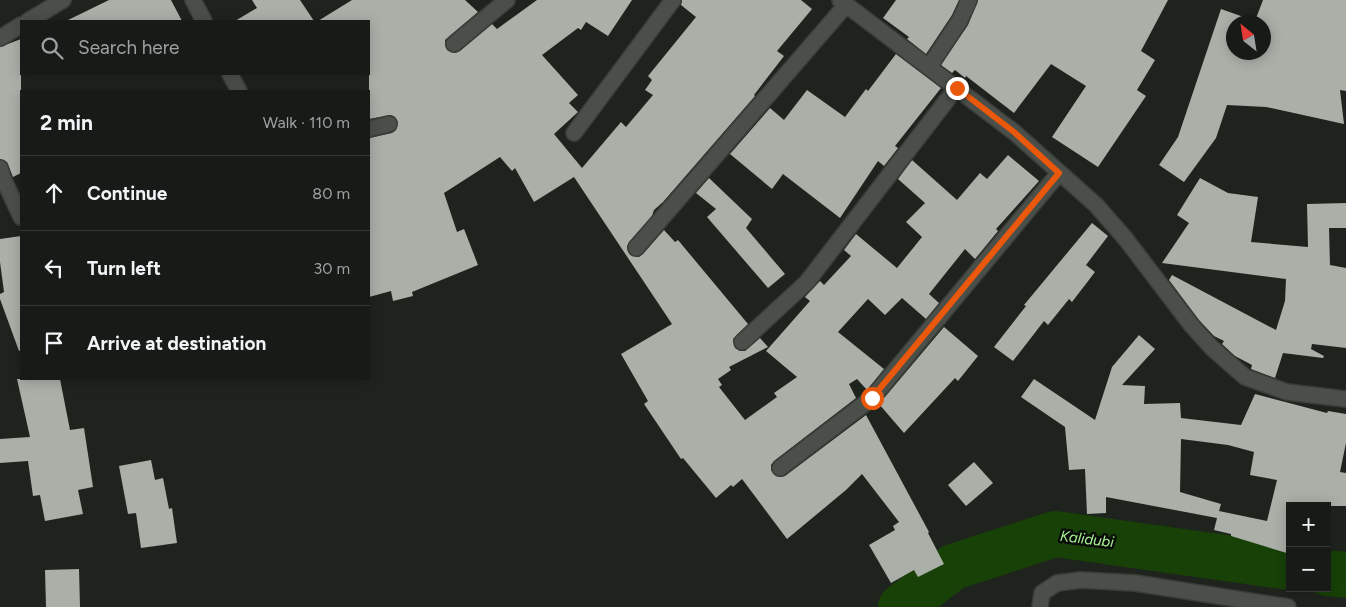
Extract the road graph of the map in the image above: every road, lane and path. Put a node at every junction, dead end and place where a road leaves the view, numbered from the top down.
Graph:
1 (63, 0) edge
2 (193, 0) edge
3 (507, 0) edge
4 (673, 0) edge
5 (969, 0) edge
6 (843, 2) edge
7 (30, 20) edge
8 (203, 20) edge
9 (20, 26) edge
10 (0, 38) edge
11 (454, 44) dead end
12 (929, 66) junction
13 (231, 75) edge
14 (957, 88) junction
15 (238, 90) edge
16 (389, 124) dead end
17 (370, 129) edge
18 (574, 133) dead end
19 (0, 168) edge
20 (1059, 173) junction
21 (20, 215) edge
22 (636, 248) dead end
23 (742, 342) dead end
24 (1346, 399) edge
25 (780, 468) dead end
26 (1040, 607) edge
27 (1288, 607) edge

1 - 7 street
2 - 8 street
3 - 11 street
4 - 18 street
5 - 12 street
6 - 12 street
6 - 22 street
9 - 10 street
12 - 14 street
13 - 15 street
14 - 20 street
14 - 23 street
16 - 17 street
19 - 21 street
20 - 24 street
20 - 25 street
26 - 27 street

